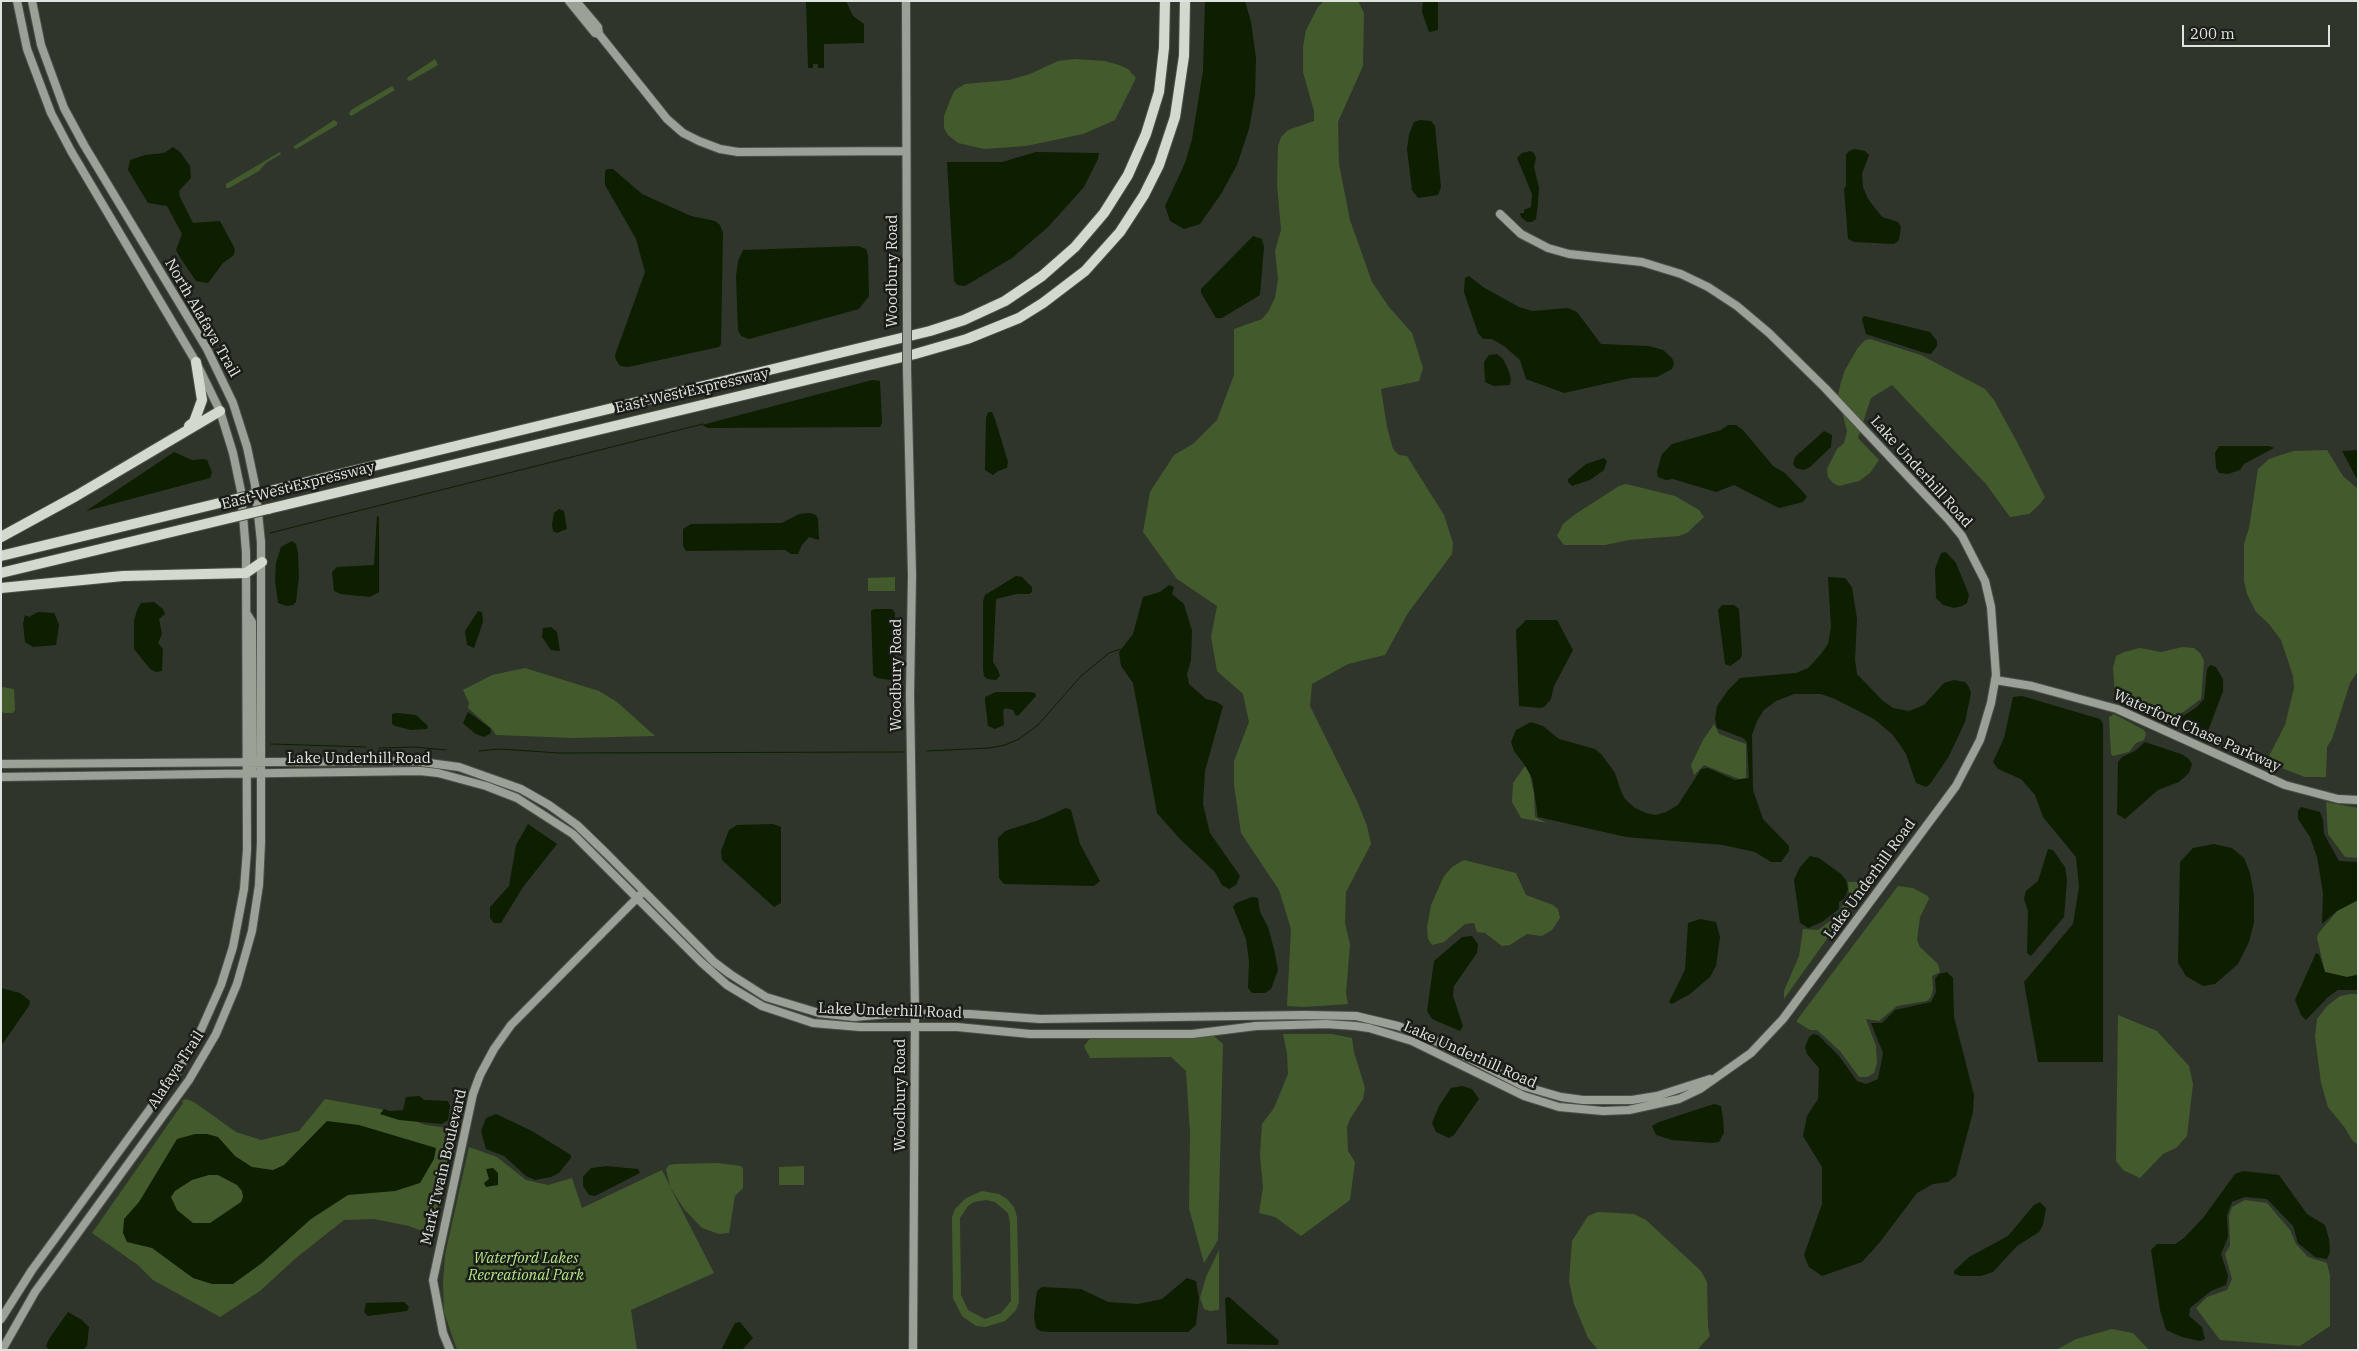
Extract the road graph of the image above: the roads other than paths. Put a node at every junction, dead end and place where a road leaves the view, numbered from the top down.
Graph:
1 (17, 1) edge
2 (32, 1) edge
3 (569, 1) edge
4 (576, 1) edge
5 (906, 1) edge
6 (1165, 1) edge
7 (1185, 1) edge
8 (599, 34) junction
9 (906, 151) junction
10 (1500, 214) dead end
11 (196, 362) junction
12 (232, 403) junction
13 (220, 411) junction
14 (181, 434) junction
15 (1, 537) edge
16 (1, 556) edge
17 (262, 562) junction
18 (1, 573) edge
19 (246, 573) junction
20 (1, 588) edge
21 (1995, 680) junction
22 (75, 763) junction
23 (254, 763) junction
24 (1, 764) edge
25 (254, 773) junction
26 (1, 777) edge
27 (75, 778) junction
28 (2358, 800) edge
29 (644, 891) junction
30 (637, 898) junction
31 (238, 928) junction
32 (247, 949) junction
33 (915, 1014) junction
34 (915, 1027) junction
35 (1716, 1077) junction
36 (1, 1319) edge
37 (2, 1350) edge
38 (450, 1350) edge
39 (913, 1350) edge

1 - 11 street, North Alafaya Trail
2 - 12 street, North Alafaya Trail
3 - 8 street
4 - 8 street
5 - 9 street, Woodbury Road
6 - 16 highway, East-West Expressway, bridge
7 - 18 highway, East-West Expressway, bridge
8 - 9 street
9 - 33 street, Woodbury Road, bridge
10 - 21 street, Lake Underhill Road
11 - 13 street, North Alafaya Trail
11 - 14 highway
12 - 13 street
12 - 17 street, North Alafaya Trail
13 - 14 highway
13 - 19 street, North Alafaya Trail
14 - 15 highway
17 - 19 highway
17 - 23 street, North Alafaya Trail
19 - 20 highway
19 - 23 street, North Alafaya Trail
21 - 28 street, Waterford Chase Parkway
21 - 35 street, Lake Underhill Road
22 - 23 street, Lake Underhill Road
22 - 24 street, Lake Underhill Road
22 - 27 street
23 - 25 street, Alafaya Trail
23 - 25 street, Alafaya Trail
23 - 29 street, Lake Underhill Road
25 - 27 street, Lake Underhill Road
25 - 30 street, Lake Underhill Road
25 - 31 street, Alafaya Trail
25 - 32 street, Alafaya Trail
26 - 27 street, Lake Underhill Road
29 - 30 street, Mark Twain Boulevard
29 - 33 street, Lake Underhill Road
30 - 34 street, Lake Underhill Road
30 - 38 street, Mark Twain Boulevard
31 - 32 street
31 - 36 street, Alafaya Trail
32 - 37 street, Alafaya Trail
33 - 34 street, Woodbury Road
33 - 35 street, Lake Underhill Road
34 - 35 street, Lake Underhill Road
34 - 39 street, Woodbury Road

